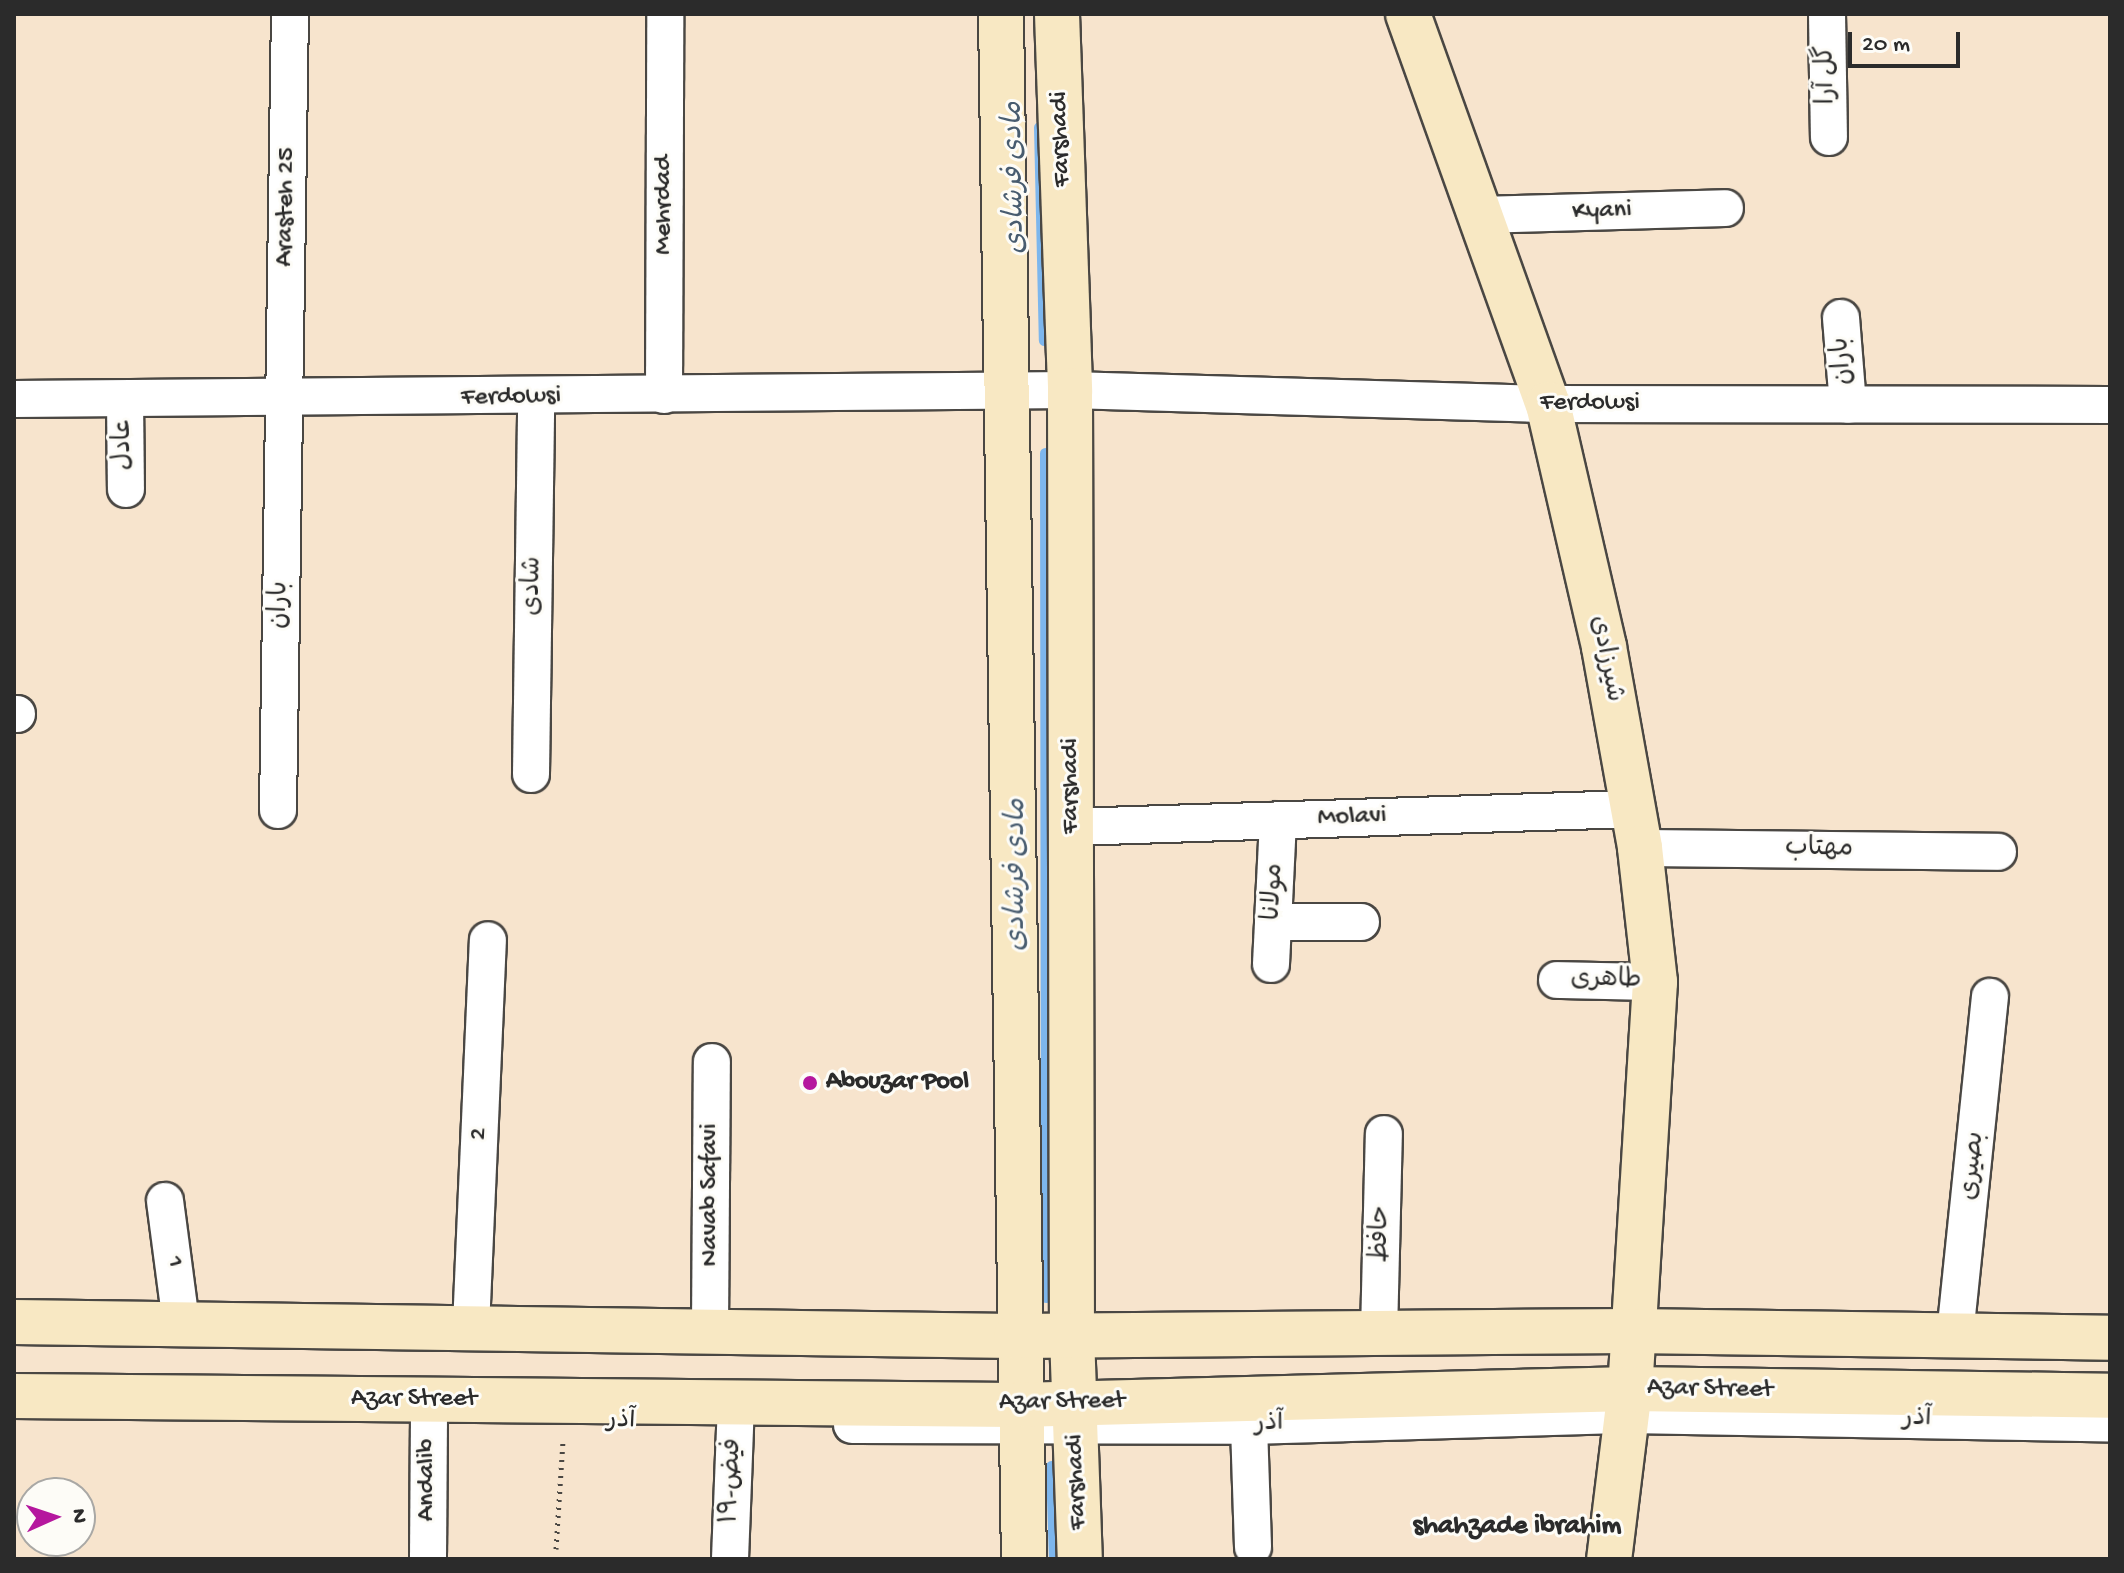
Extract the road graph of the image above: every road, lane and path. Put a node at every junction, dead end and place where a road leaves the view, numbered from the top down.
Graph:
1 (290, 14) edge
2 (665, 14) edge
3 (1001, 14) edge
4 (1057, 14) edge
5 (1408, 14) edge
6 (1827, 14) edge
7 (1829, 137) dead end
8 (1725, 208) dead end
9 (1479, 215) junction
10 (1841, 318) dead end
11 (1070, 390) junction
12 (1008, 394) junction
13 (664, 395) junction
14 (14, 399) edge
15 (125, 399) junction
16 (536, 399) junction
17 (284, 400) junction
18 (1548, 404) junction
19 (1848, 405) junction
20 (2110, 405) edge
21 (126, 489) dead end
22 (531, 774) dead end
23 (278, 810) dead end
24 (1278, 820) junction
25 (1072, 827) junction
26 (1636, 828) junction
27 (1998, 852) dead end
28 (1273, 922) junction
29 (1361, 922) dead end
30 (488, 940) dead end
31 (1271, 964) dead end
32 (1557, 980) dead end
33 (1655, 982) junction
34 (1990, 997) dead end
35 (712, 1062) dead end
36 (1384, 1134) dead end
37 (165, 1201) dead end
38 (14, 1322) edge
39 (181, 1323) junction
40 (471, 1327) junction
41 (710, 1329) junction
42 (1632, 1331) junction
43 (1379, 1333) junction
44 (1072, 1335) junction
45 (1955, 1335) junction
46 (1016, 1336) junction
47 (2110, 1338) edge
48 (14, 1396) edge
49 (2110, 1396) edge
50 (1629, 1402) junction
51 (1400, 1407) junction
52 (428, 1410) junction
53 (736, 1413) junction
54 (1019, 1416) junction
55 (1076, 1416) junction
56 (564, 1421) junction
57 (2110, 1423) edge
58 (1249, 1426) junction
59 (1253, 1547) dead end
60 (556, 1549) dead end
61 (428, 1559) edge
62 (730, 1559) edge
63 (1024, 1559) edge
64 (1080, 1559) edge
65 (1609, 1559) edge

1 - 17 street, Arasteh 25
2 - 13 street, Mehrdad
3 - 12 street
4 - 11 street, Farshadi
5 - 9 street, شیرزادی
6 - 7 street, گل آرا
8 - 9 street, Kyani
9 - 18 street, شیرزادی
10 - 19 street, باران
11 - 12 street, Ferdowsi
11 - 18 street, Ferdowsi
11 - 25 street, Farshadi
12 - 13 street, Ferdowsi
12 - 46 street
13 - 16 street, Ferdowsi
14 - 15 street, Ferdowsi
15 - 17 street, Ferdowsi
15 - 21 street, عادل
16 - 17 street, Ferdowsi
16 - 22 street, شادی
17 - 23 street, باران
18 - 19 street, Ferdowsi
18 - 26 street, شیرزادی
19 - 20 street, Ferdowsi
24 - 25 street, Molavi
24 - 26 street, Molavi
24 - 28 street, مولانا
25 - 44 street, Farshadi
26 - 27 street, مهتاب
26 - 33 street, شیرزادی
28 - 29 street
28 - 31 street, مولانا
30 - 40 street, 2
32 - 33 street, طاهری
33 - 42 street, شیرزادی
34 - 45 street, بصیری
35 - 41 street, Navab Safavi
36 - 43 street, حافظ
37 - 39 street, 1
38 - 39 street
39 - 40 street
40 - 41 street
41 - 46 street
42 - 43 street
42 - 45 street
42 - 50 street, شیرزادی
43 - 44 street
44 - 46 street
44 - 55 street, Farshadi
45 - 47 street
46 - 54 street
48 - 52 street, Azar Street
49 - 50 street, Azar Street
50 - 51 street, Azar Street
50 - 57 street, آذر
50 - 65 street, شیرزادی
51 - 55 street, Azar Street
51 - 58 street, آذر
52 - 53 street, Azar Street
52 - 56 street, آذر
52 - 61 street, Andalib
53 - 54 street, Azar Street
53 - 56 street, آذر
53 - 62 street, ۱۹-فیض
54 - 55 street, Azar Street
54 - 63 street
55 - 58 street, آذر
55 - 64 street, Farshadi
56 - 60 path
58 - 59 street

